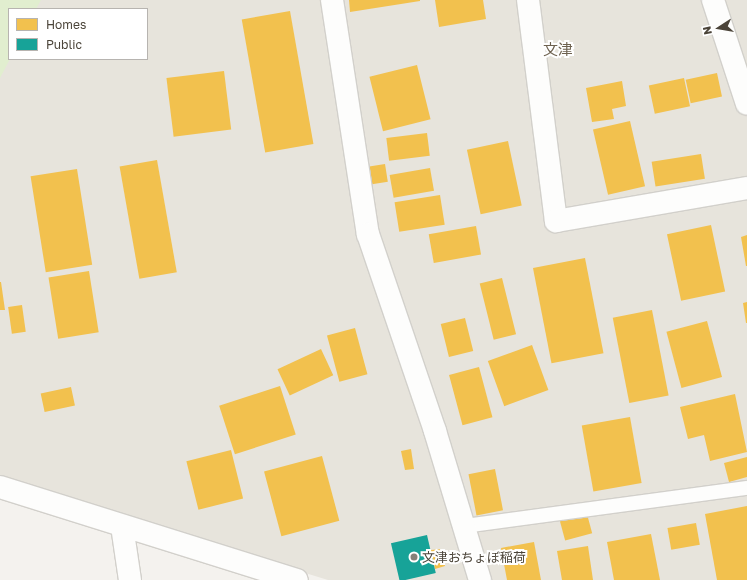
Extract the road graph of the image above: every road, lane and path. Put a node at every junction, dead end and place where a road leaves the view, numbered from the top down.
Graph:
1 (332, 0) edge
2 (528, 0) edge
3 (713, 0) edge
4 (747, 104) edge
5 (747, 188) edge
6 (0, 487) edge
7 (747, 488) edge
8 (122, 526) junction
9 (465, 526) junction
10 (130, 580) edge
11 (297, 580) edge
12 (480, 580) edge

1 - 9 street
2 - 5 street
3 - 4 street
6 - 8 street
7 - 9 lane
8 - 10 street
8 - 11 street
9 - 12 street

